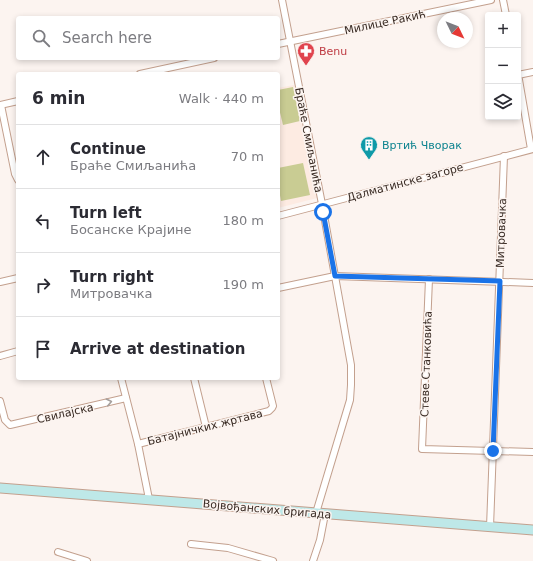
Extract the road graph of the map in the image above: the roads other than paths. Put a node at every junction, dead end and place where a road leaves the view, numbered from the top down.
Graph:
1 (282, 0) edge
2 (491, 0) edge
3 (503, 0) edge
4 (505, 12) edge
5 (290, 41) junction
6 (280, 44) edge
7 (205, 60) edge
8 (149, 72) edge
9 (533, 72) edge
10 (521, 74) edge
11 (520, 84) edge
12 (16, 101) edge
13 (1, 105) edge
14 (532, 149) edge
15 (504, 156) junction
16 (16, 176) edge
17 (322, 204) junction
18 (280, 215) edge
19 (335, 276) junction
20 (16, 278) edge
21 (429, 279) junction
22 (500, 281) junction
23 (0, 282) edge
24 (533, 283) edge
25 (280, 288) edge
26 (16, 352) edge
27 (0, 356) edge
28 (122, 380) edge
29 (194, 380) edge
30 (266, 380) edge
31 (126, 398) junction
32 (0, 401) edge
33 (206, 427) junction
34 (138, 444) junction
35 (493, 451) junction
36 (533, 452) edge
37 (0, 488) edge
38 (149, 499) junction
39 (320, 513) junction
40 (490, 526) junction
41 (533, 530) edge
42 (191, 544) dead end
43 (58, 552) dead end
44 (87, 561) edge
45 (273, 561) edge
46 (314, 561) edge

1 - 5 street, Браће Смиљанића
2 - 5 street, Милице Ракић
3 - 4 street
5 - 6 street, Милице Ракић
5 - 17 street, Браће Смиљанића
7 - 8 street
9 - 10 street
11 - 14 street
12 - 13 street
13 - 16 street
14 - 15 street, Далматинске загоре
15 - 17 street, Далматинске загоре
15 - 22 street, Митровачка
17 - 18 street, Далматинске загоре
17 - 19 street, Браће Смиљанића
19 - 21 street
19 - 25 street
19 - 39 street, Браће Смиљанића
20 - 23 street
21 - 22 street
21 - 35 street, Стеве Станковића
22 - 24 street
22 - 35 street, Митровачка
26 - 27 street
28 - 31 street
29 - 33 street
30 - 33 street, Батајничких жртава
32 -> 31 street, Свилајска
31 - 34 street
33 - 34 street, Батајничких жртава
34 - 38 street
35 - 36 street
35 - 40 street, Митровачка
37 - 38 street, Војвођанских бригада
38 - 39 street, Војвођанских бригада
39 - 40 street, Војвођанских бригада
39 - 46 street, Браће Смиљанића
40 - 41 street, Војвођанских бригада
42 - 45 street
43 - 44 street

